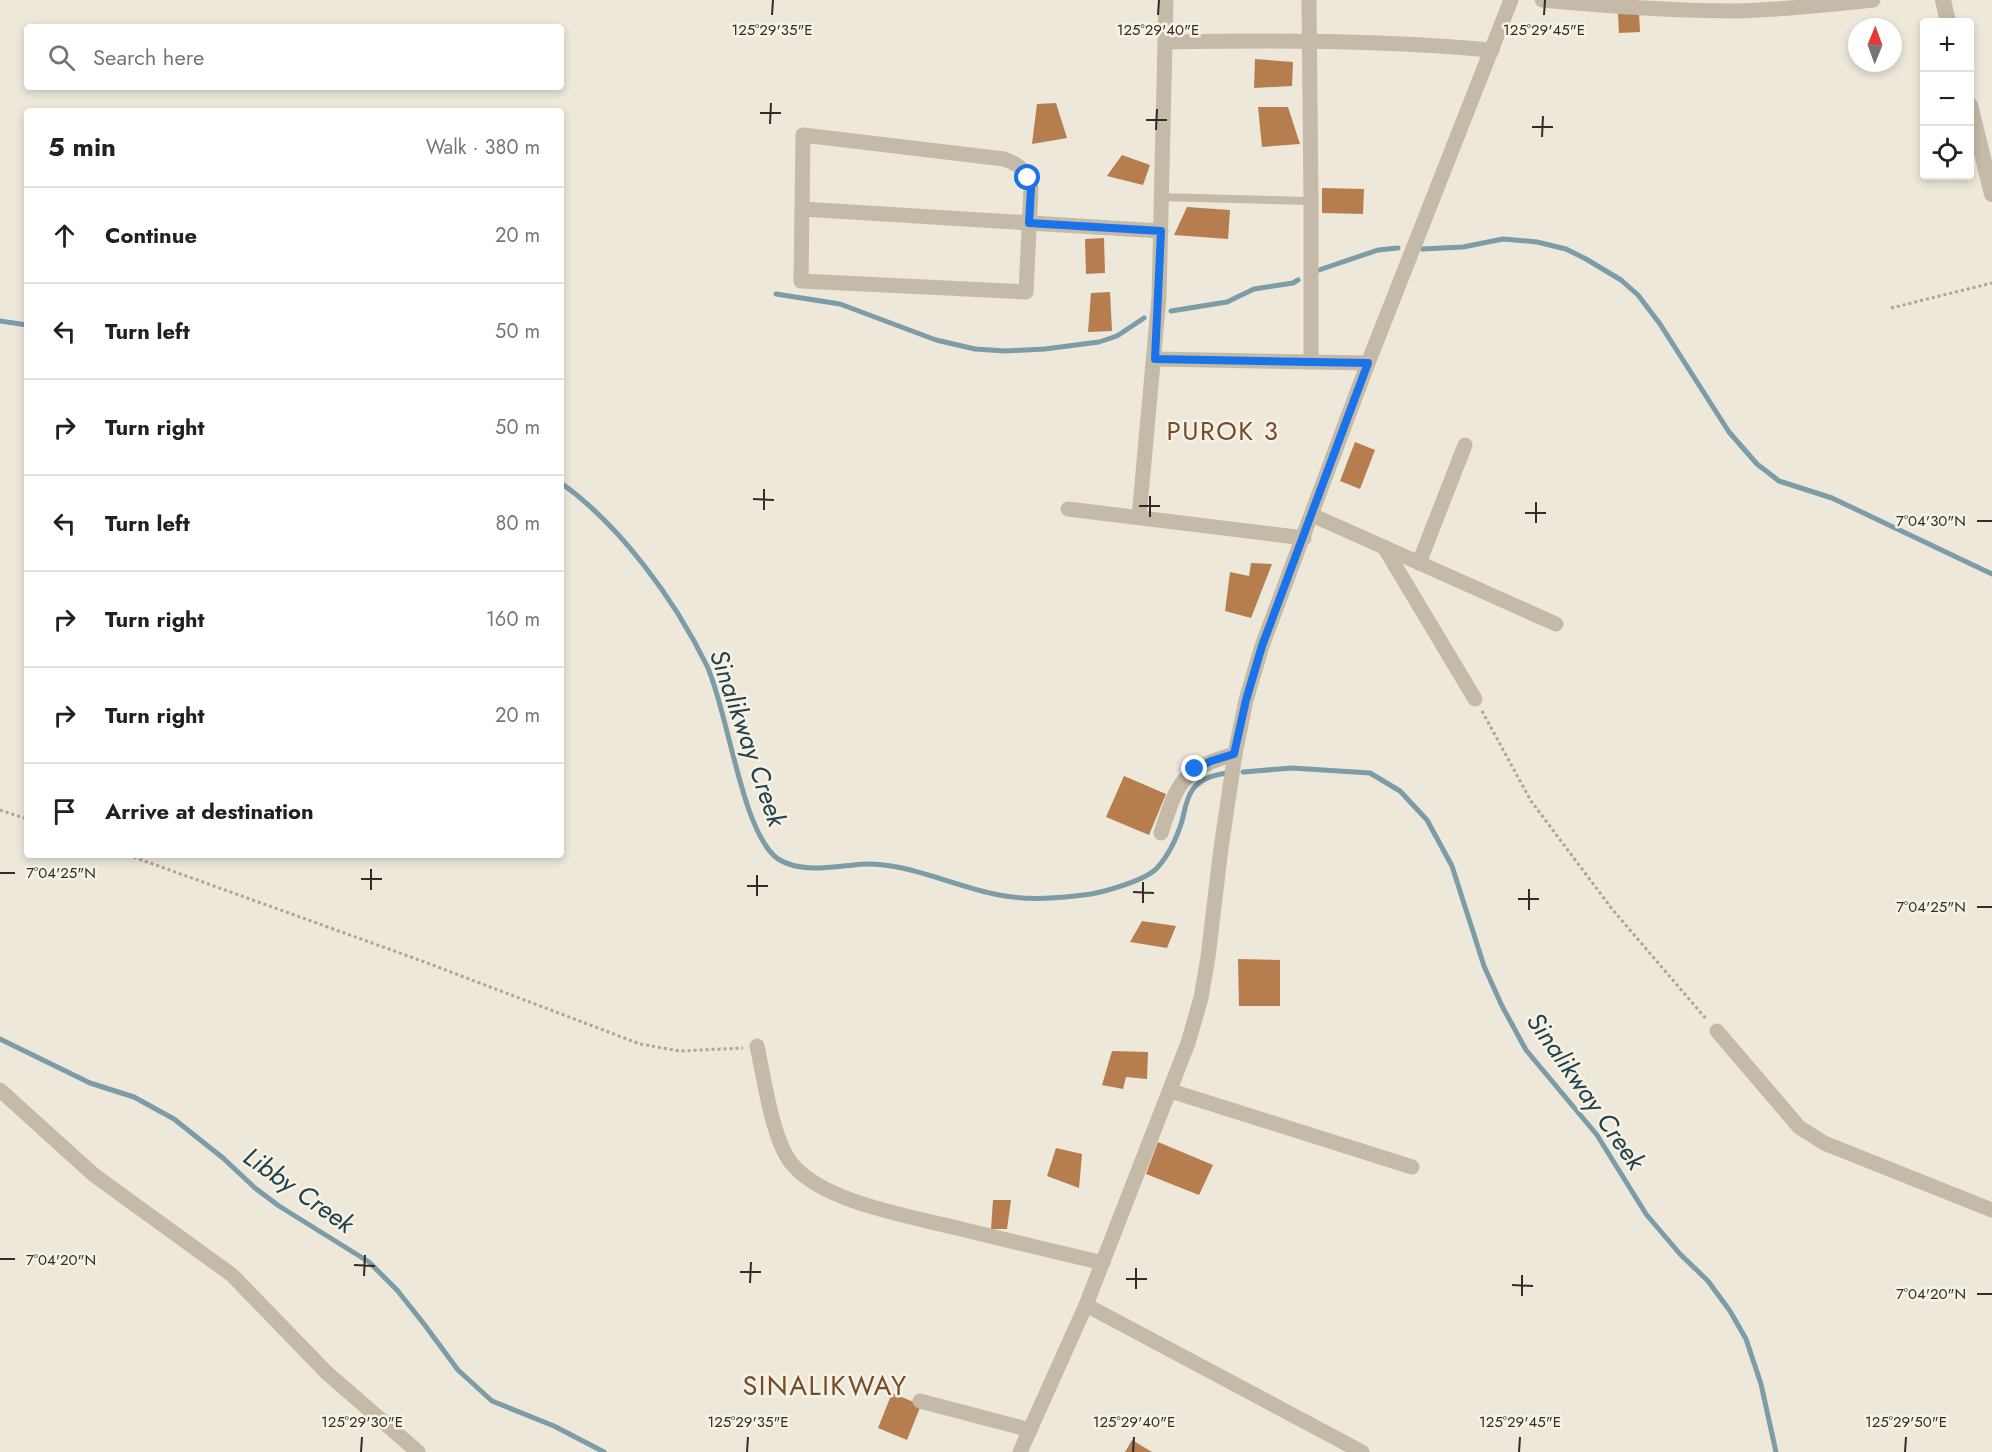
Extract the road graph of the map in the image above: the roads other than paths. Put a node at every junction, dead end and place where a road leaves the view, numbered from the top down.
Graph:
1 (1166, 0) edge
2 (1309, 0) edge
3 (1511, 0) edge
4 (1542, 0) edge
5 (1873, 0) edge
6 (1943, 0) edge
7 (1947, 18) edge
8 (1310, 40) junction
9 (1166, 42) junction
10 (1492, 50) junction
11 (1974, 121) edge
12 (1992, 194) edge
13 (1161, 196) junction
14 (1311, 201) junction
15 (802, 209) junction
16 (1029, 223) junction
17 (1161, 231) junction
18 (1155, 359) junction
19 (1311, 362) junction
20 (1368, 363) junction
21 (1465, 445) dead end
22 (1068, 509) dead end
23 (1312, 515) junction
24 (1139, 518) junction
25 (1304, 538) junction
26 (1384, 547) junction
27 (1419, 563) junction
28 (1556, 624) dead end
29 (1475, 699) road end
30 (1234, 754) junction
31 (1161, 833) dead end
32 (1717, 1031) road end
33 (757, 1046) road end
34 (0, 1090) edge
35 (1171, 1091) junction
36 (1412, 1167) dead end
37 (1992, 1210) edge
38 (1103, 1263) junction
39 (1086, 1305) junction
40 (920, 1401) dead end
41 (1030, 1430) junction
42 (418, 1452) edge
43 (1020, 1452) edge
44 (1362, 1452) edge

1 - 9 street
2 - 8 street
3 - 10 street
4 - 5 street
6 - 7 street
8 - 9 street
8 - 10 street
8 - 14 street
9 - 13 street
10 - 20 street
11 - 12 street
13 - 14 lane
13 - 17 street
14 - 19 street
15 - 16 street
15 - 16 street
15 - 16 street
16 - 17 street
17 - 18 street
18 - 19 street
18 - 24 street
19 - 20 street
20 - 23 street
21 - 27 street
22 - 24 street
23 - 25 street
23 - 26 street
24 - 25 street
25 - 30 street
26 - 27 street
26 - 29 street
27 - 28 street
30 - 31 street
30 - 35 street
32 - 37 street
33 - 38 street
34 - 42 street
35 - 36 street
35 - 38 street
38 - 39 street
39 - 41 street
39 - 44 street
40 - 41 street
41 - 43 street

